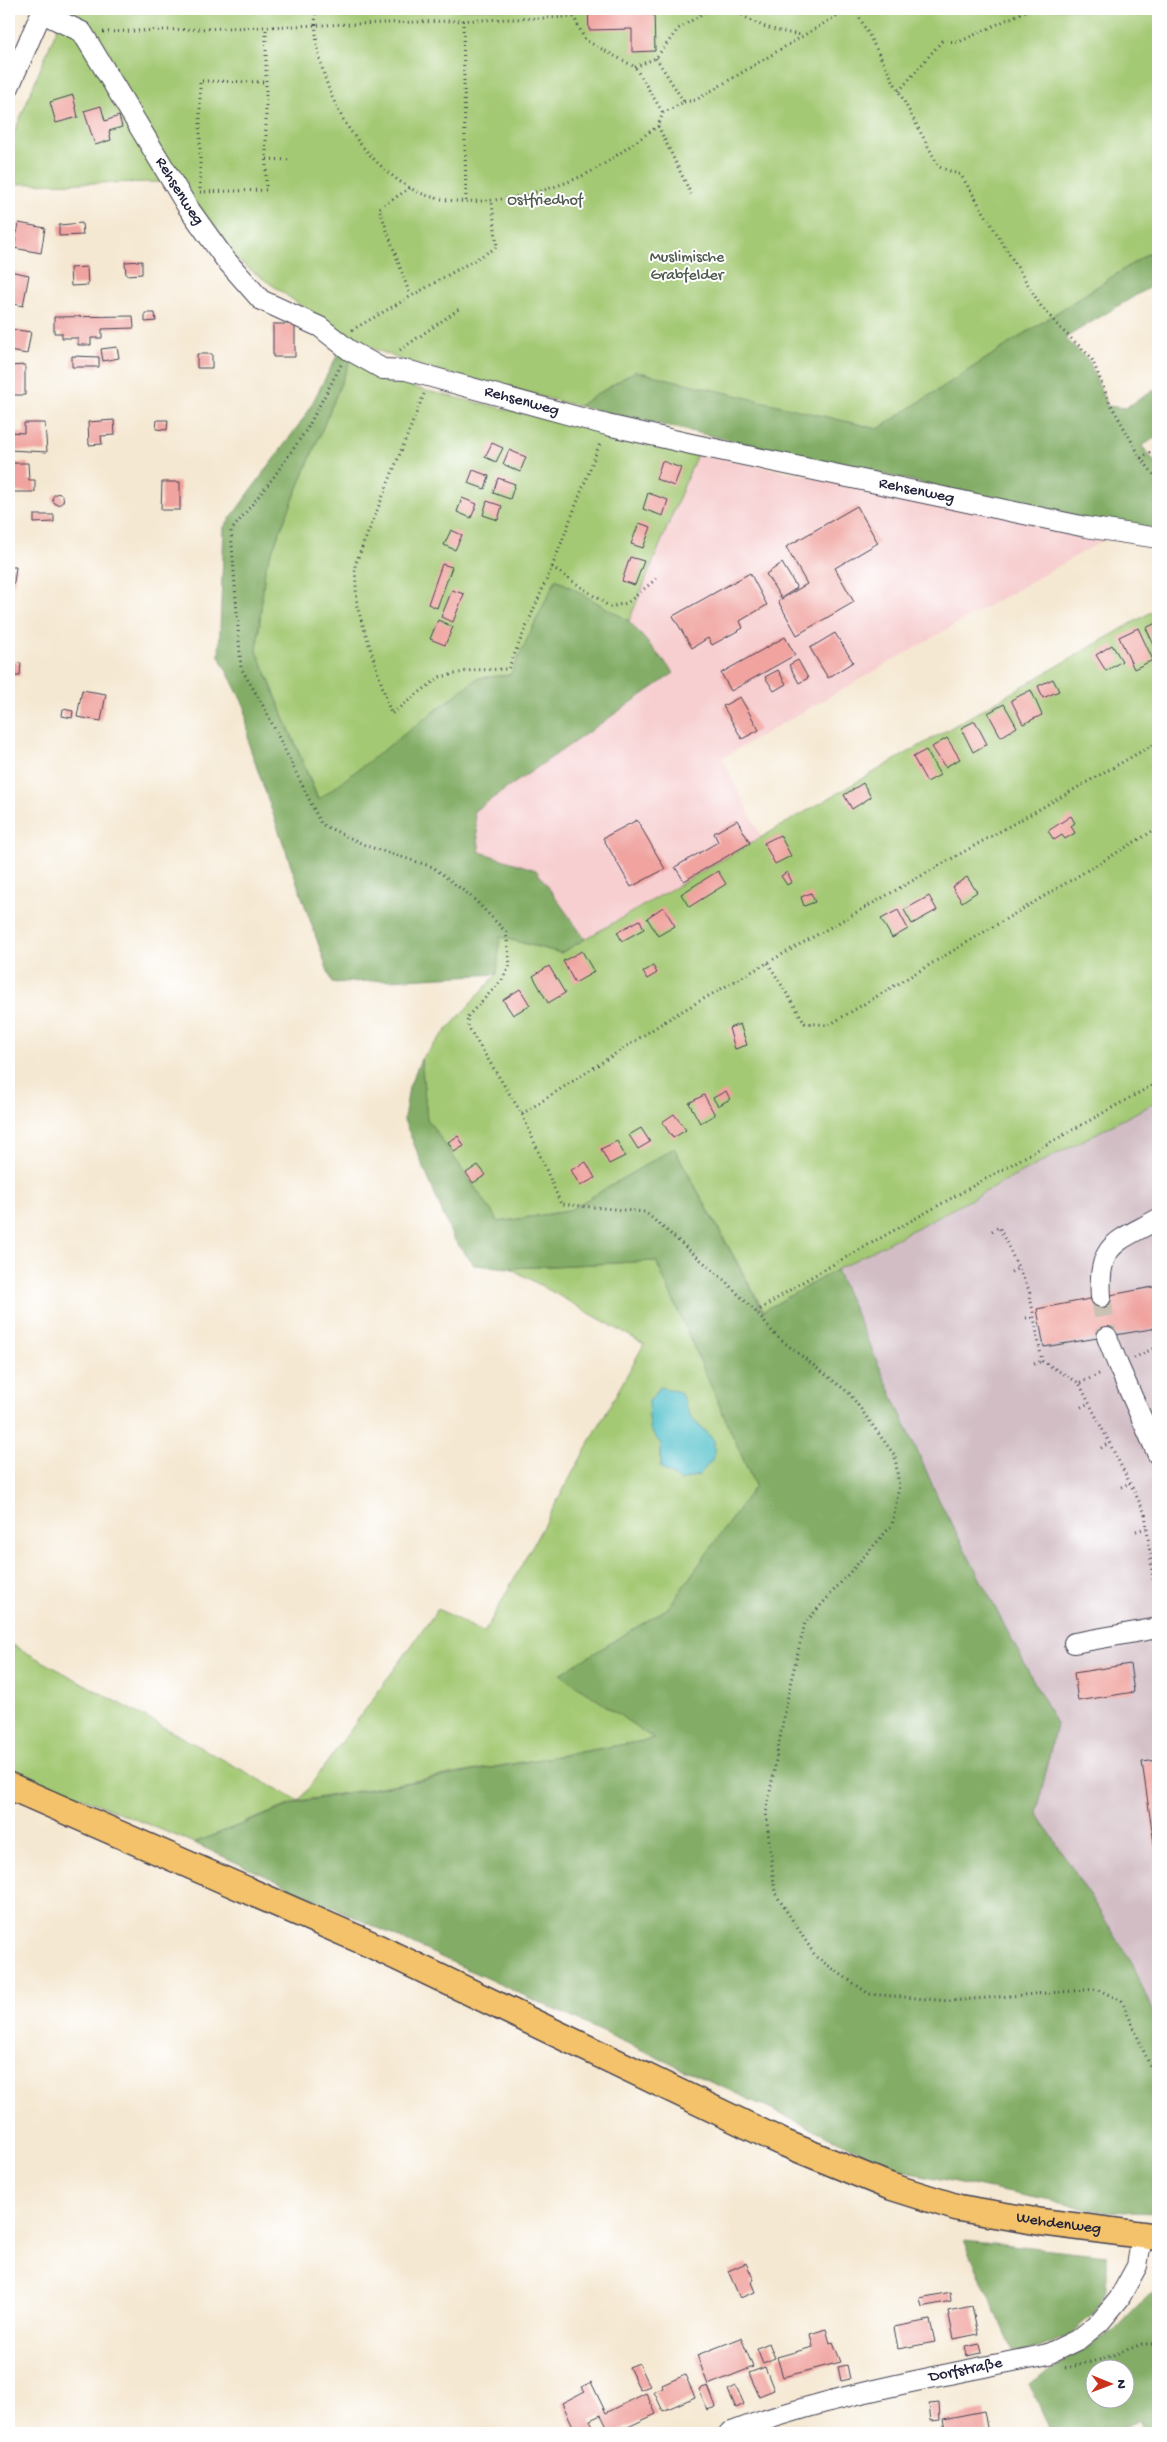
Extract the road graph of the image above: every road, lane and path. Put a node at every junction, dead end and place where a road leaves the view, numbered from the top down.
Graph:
1 (316, 9) edge
2 (576, 9) edge
3 (710, 9) edge
4 (734, 9) edge
5 (848, 9) edge
6 (855, 9) edge
7 (1030, 9) edge
8 (42, 11) edge
9 (574, 17) junction
10 (463, 20) junction
11 (315, 24) junction
12 (266, 27) junction
13 (82, 32) junction
14 (803, 35) junction
15 (656, 58) junction
16 (635, 67) junction
17 (267, 82) junction
18 (9, 87) edge
19 (899, 91) junction
20 (684, 102) junction
21 (663, 113) junction
22 (658, 126) junction
23 (266, 159) junction
24 (291, 160) dead end
25 (410, 188) junction
26 (692, 194) dead end
27 (194, 198) junction
28 (466, 202) junction
29 (492, 202) junction
30 (410, 295) junction
31 (460, 310) dead end
32 (348, 341) junction
33 (383, 369) junction
34 (431, 377) junction
35 (607, 425) junction
36 (1158, 446) edge
37 (1141, 458) junction
38 (1158, 480) edge
39 (1158, 538) edge
40 (552, 567) junction
41 (656, 579) dead end
42 (1158, 742) edge
43 (1158, 828) edge
44 (768, 963) junction
45 (1158, 1082) edge
46 (522, 1114) junction
47 (1158, 1219) edge
48 (992, 1231) dead end
49 (1019, 1268) junction
50 (1012, 1272) dead end
51 (1101, 1298) tunnel mouth
52 (756, 1312) junction
53 (1034, 1317) junction
54 (1026, 1318) dead end
55 (1108, 1337) tunnel mouth
56 (1158, 1346) edge
57 (1138, 1356) dead end
58 (1042, 1361) junction
59 (1034, 1364) dead end
60 (1118, 1365) junction
61 (1079, 1383) junction
62 (1089, 1403) junction
63 (1081, 1407) dead end
64 (1109, 1443) junction
65 (1101, 1448) dead end
66 (1158, 1455) edge
67 (1130, 1483) junction
68 (1121, 1487) dead end
69 (1147, 1528) junction
70 (1136, 1531) dead end
71 (1158, 1621) edge
72 (1074, 1643) dead end
73 (9, 1786) edge
74 (1158, 2084) edge
75 (1150, 2237) edge
76 (729, 2433) edge

1 - 11 path
2 - 9 path
3 - 15 path
4 - 14 path
5 - 14 path
6 - 19 path
7 - 19 path
8 - 13 street
8 - 18 street
9 - 10 path
9 - 16 path
10 - 11 path
10 - 28 path
11 - 12 path
11 - 25 path
12 - 13 path
12 - 17 path
13 - 27 street, Rehsenweg
14 - 20 path
15 - 16 path
15 - 20 path
16 - 21 path
17 - 23 path
17 - 27 path
19 - 37 path
20 - 21 path
21 - 22 path
22 - 26 path
22 - 29 path
23 - 24 path
23 - 27 path
25 - 28 path
25 - 30 path
27 - 32 street, Rehsenweg
28 - 29 path
29 - 30 path
30 - 32 path
31 - 33 path
32 - 33 street, Rehsenweg
32 - 46 path
33 - 34 street, Rehsenweg
34 - 35 street, Rehsenweg
34 - 40 path
35 - 39 street, Rehsenweg
35 - 40 path
36 - 37 path
37 - 38 path
40 - 41 path
42 - 44 path
43 - 44 path
44 - 46 path
45 - 52 path
46 - 52 path
47 - 51 street
48 - 49 path
49 - 50 path
49 - 53 path
52 - 74 path
53 - 54 path
53 - 58 path
55 - 60 street
56 - 57 path
58 - 59 path
58 - 61 path
60 - 61 path
60 - 66 street
61 - 62 path
62 - 63 path
62 - 64 path
64 - 65 path
64 - 67 path
67 - 68 path
67 - 69 path
69 - 70 path
69 - 71 path
71 - 72 street
73 - 75 main road, Wehdenweg
75 - 76 street, Dorfstraße

